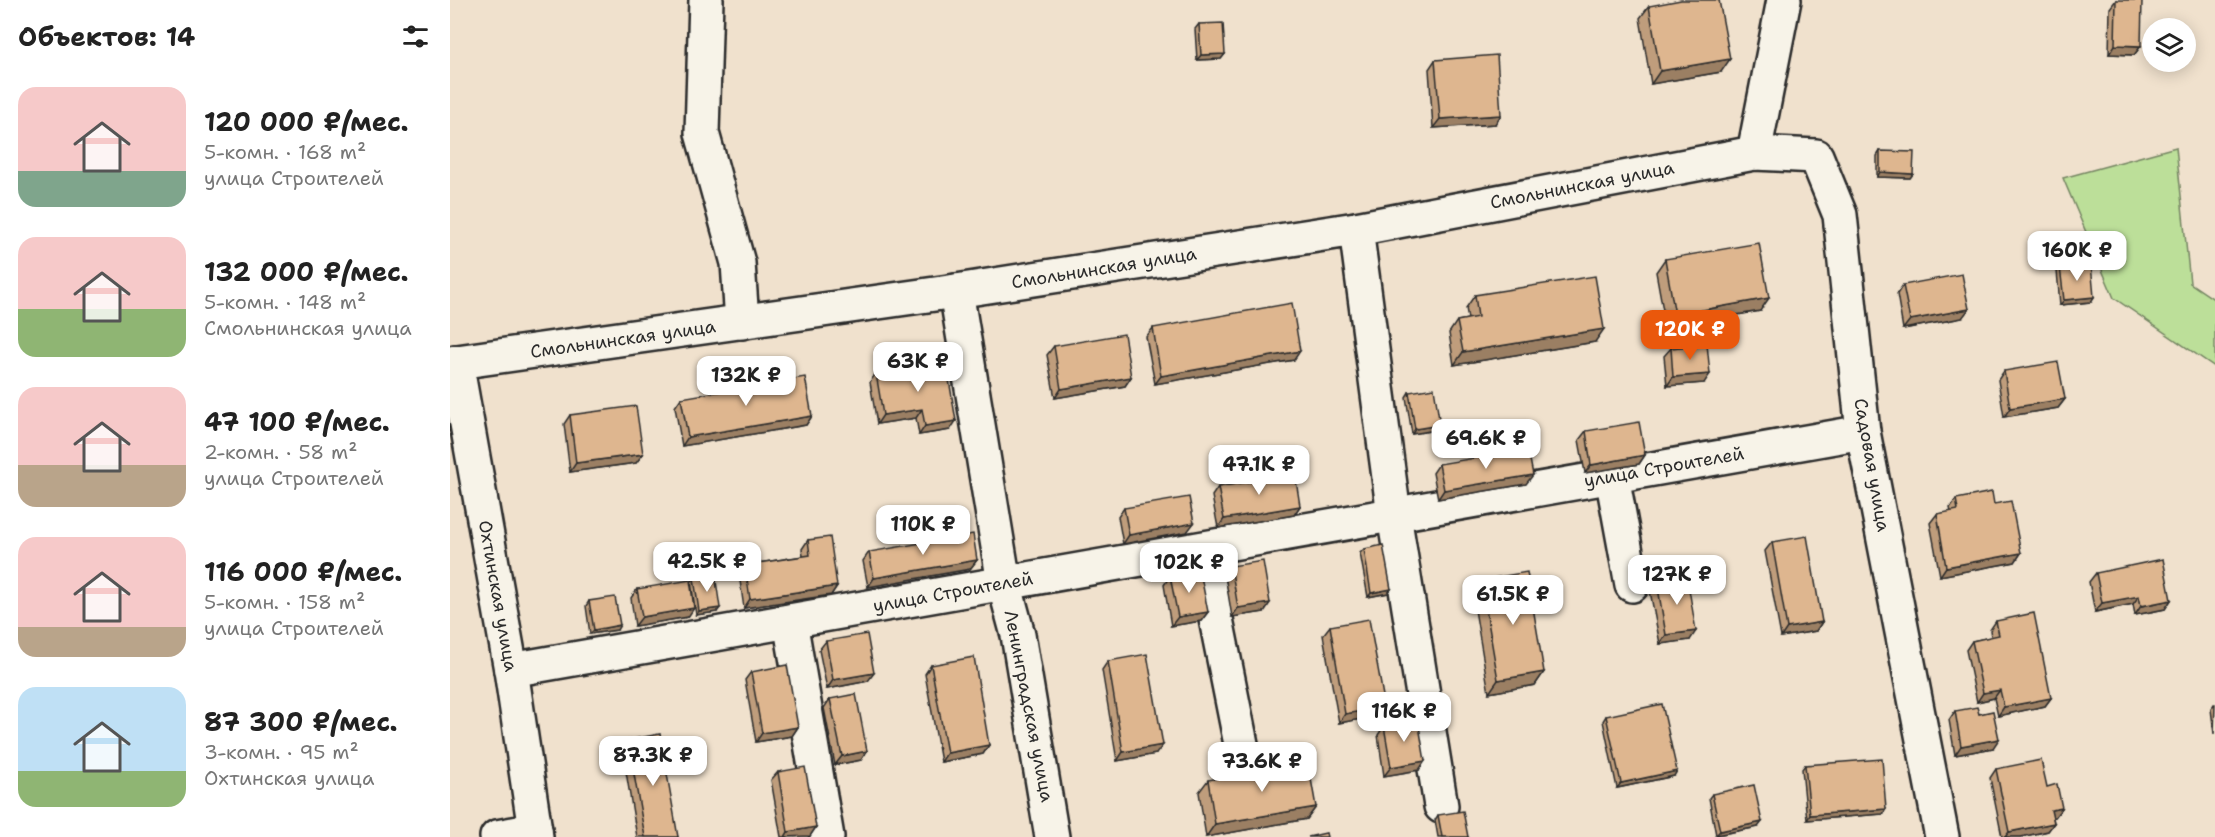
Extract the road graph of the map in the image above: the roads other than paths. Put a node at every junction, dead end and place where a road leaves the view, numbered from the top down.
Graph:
1 (706, 0) edge
2 (1784, 0) edge
3 (1754, 153) junction
4 (1356, 229) junction
5 (956, 291) junction
6 (742, 322) junction
7 (453, 362) edge
8 (1863, 432) junction
9 (1612, 476) junction
10 (1394, 515) junction
11 (1202, 549) junction
12 (1004, 583) junction
13 (1632, 585) dead end
14 (790, 621) junction
15 (511, 670) junction
16 (1246, 769) dead end
17 (1441, 806) dead end
18 (535, 834) edge
19 (497, 837) edge
20 (827, 837) edge
21 (1052, 837) edge
22 (1942, 837) edge

1 - 6 street
2 - 3 street
3 - 4 street, Смольнинская улица
3 - 8 street, Садовая улица
4 - 5 street, Смольнинская улица
4 - 10 street
5 - 6 street, Смольнинская улица
5 - 12 street, Ленинградская улица
6 - 7 street, Смольнинская улица
7 - 15 street, Охтинская улица
8 - 9 street, улица Строителей
8 - 22 street, Садовая улица
9 - 10 street, улица Строителей
9 - 13 street
10 - 11 street, улица Строителей
10 - 17 street
11 - 12 street, улица Строителей
11 - 16 street
12 - 14 street, улица Строителей
12 - 21 street, Ленинградская улица
14 - 15 street, улица Строителей
14 - 20 street
15 - 18 street, Охтинская улица
18 - 19 street

